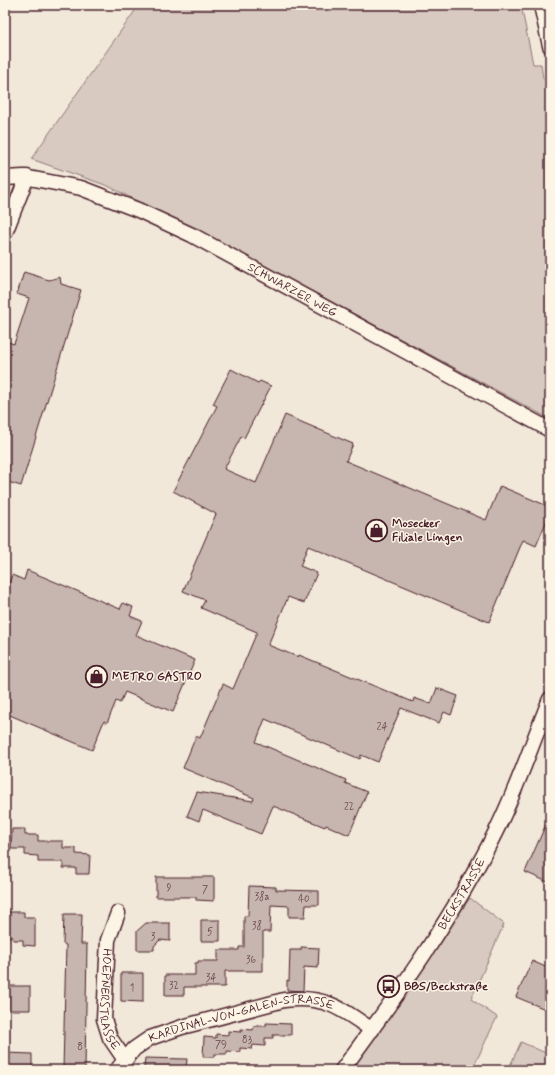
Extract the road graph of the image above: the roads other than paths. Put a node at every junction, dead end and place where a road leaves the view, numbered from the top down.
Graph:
1 (541, 5) edge
2 (550, 46) edge
3 (5, 168) edge
4 (25, 177) junction
5 (5, 178) edge
6 (5, 233) edge
7 (550, 430) edge
8 (550, 699) edge
9 (118, 913) dead end
10 (372, 1030) junction
11 (121, 1065) edge
12 (342, 1070) edge

1 - 2 street
3 - 4 street, SCHWARZER WEG
4 - 5 street, SCHWARZER WEG
4 - 6 street
4 - 7 street, SCHWARZER WEG
8 - 10 street, BECKSTRASSE
9 - 11 street, HOEPNERSTRASSE
10 - 11 street, KARDINAL-VON-GALEN-STRASSE
10 - 12 street, BECKSTRASSE

